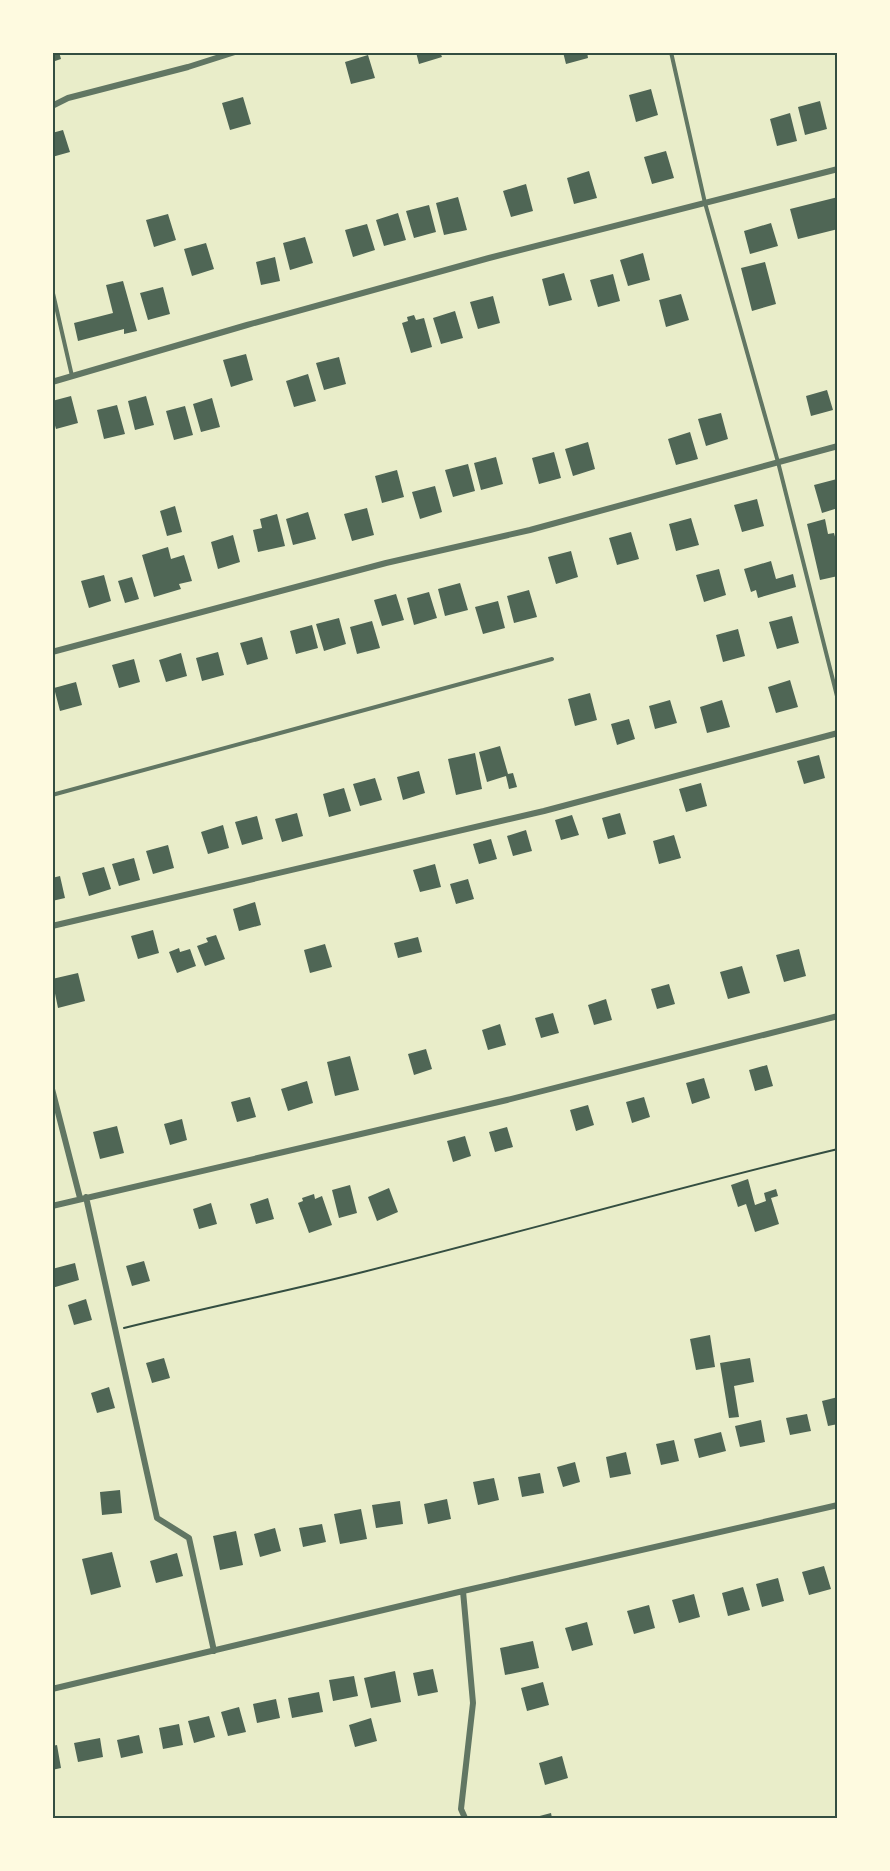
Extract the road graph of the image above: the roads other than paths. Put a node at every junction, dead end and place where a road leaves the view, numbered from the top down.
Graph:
1 (235, 52) edge
2 (671, 52) edge
3 (52, 106) edge
4 (837, 169) edge
5 (705, 204) junction
6 (52, 289) edge
7 (72, 377) junction
8 (52, 382) edge
9 (837, 446) edge
10 (778, 462) junction
11 (52, 652) edge
12 (552, 659) dead end
13 (837, 700) edge
14 (837, 733) edge
15 (52, 795) edge
16 (52, 926) edge
17 (837, 1016) edge
18 (52, 1089) edge
19 (83, 1198) junction
20 (52, 1206) edge
21 (837, 1505) edge
22 (463, 1591) junction
23 (214, 1651) junction
24 (52, 1689) edge
25 (465, 1818) edge

1 - 3 street
2 - 5 lane
4 - 5 street
5 - 7 street
5 - 10 lane
6 - 7 lane
7 - 8 street
9 - 10 street
10 - 11 street
10 - 13 lane
12 - 15 lane
14 - 16 street
17 - 19 street
18 - 19 street
19 - 20 street
19 - 23 street
21 - 22 street
22 - 23 street
22 - 25 street
23 - 24 street

